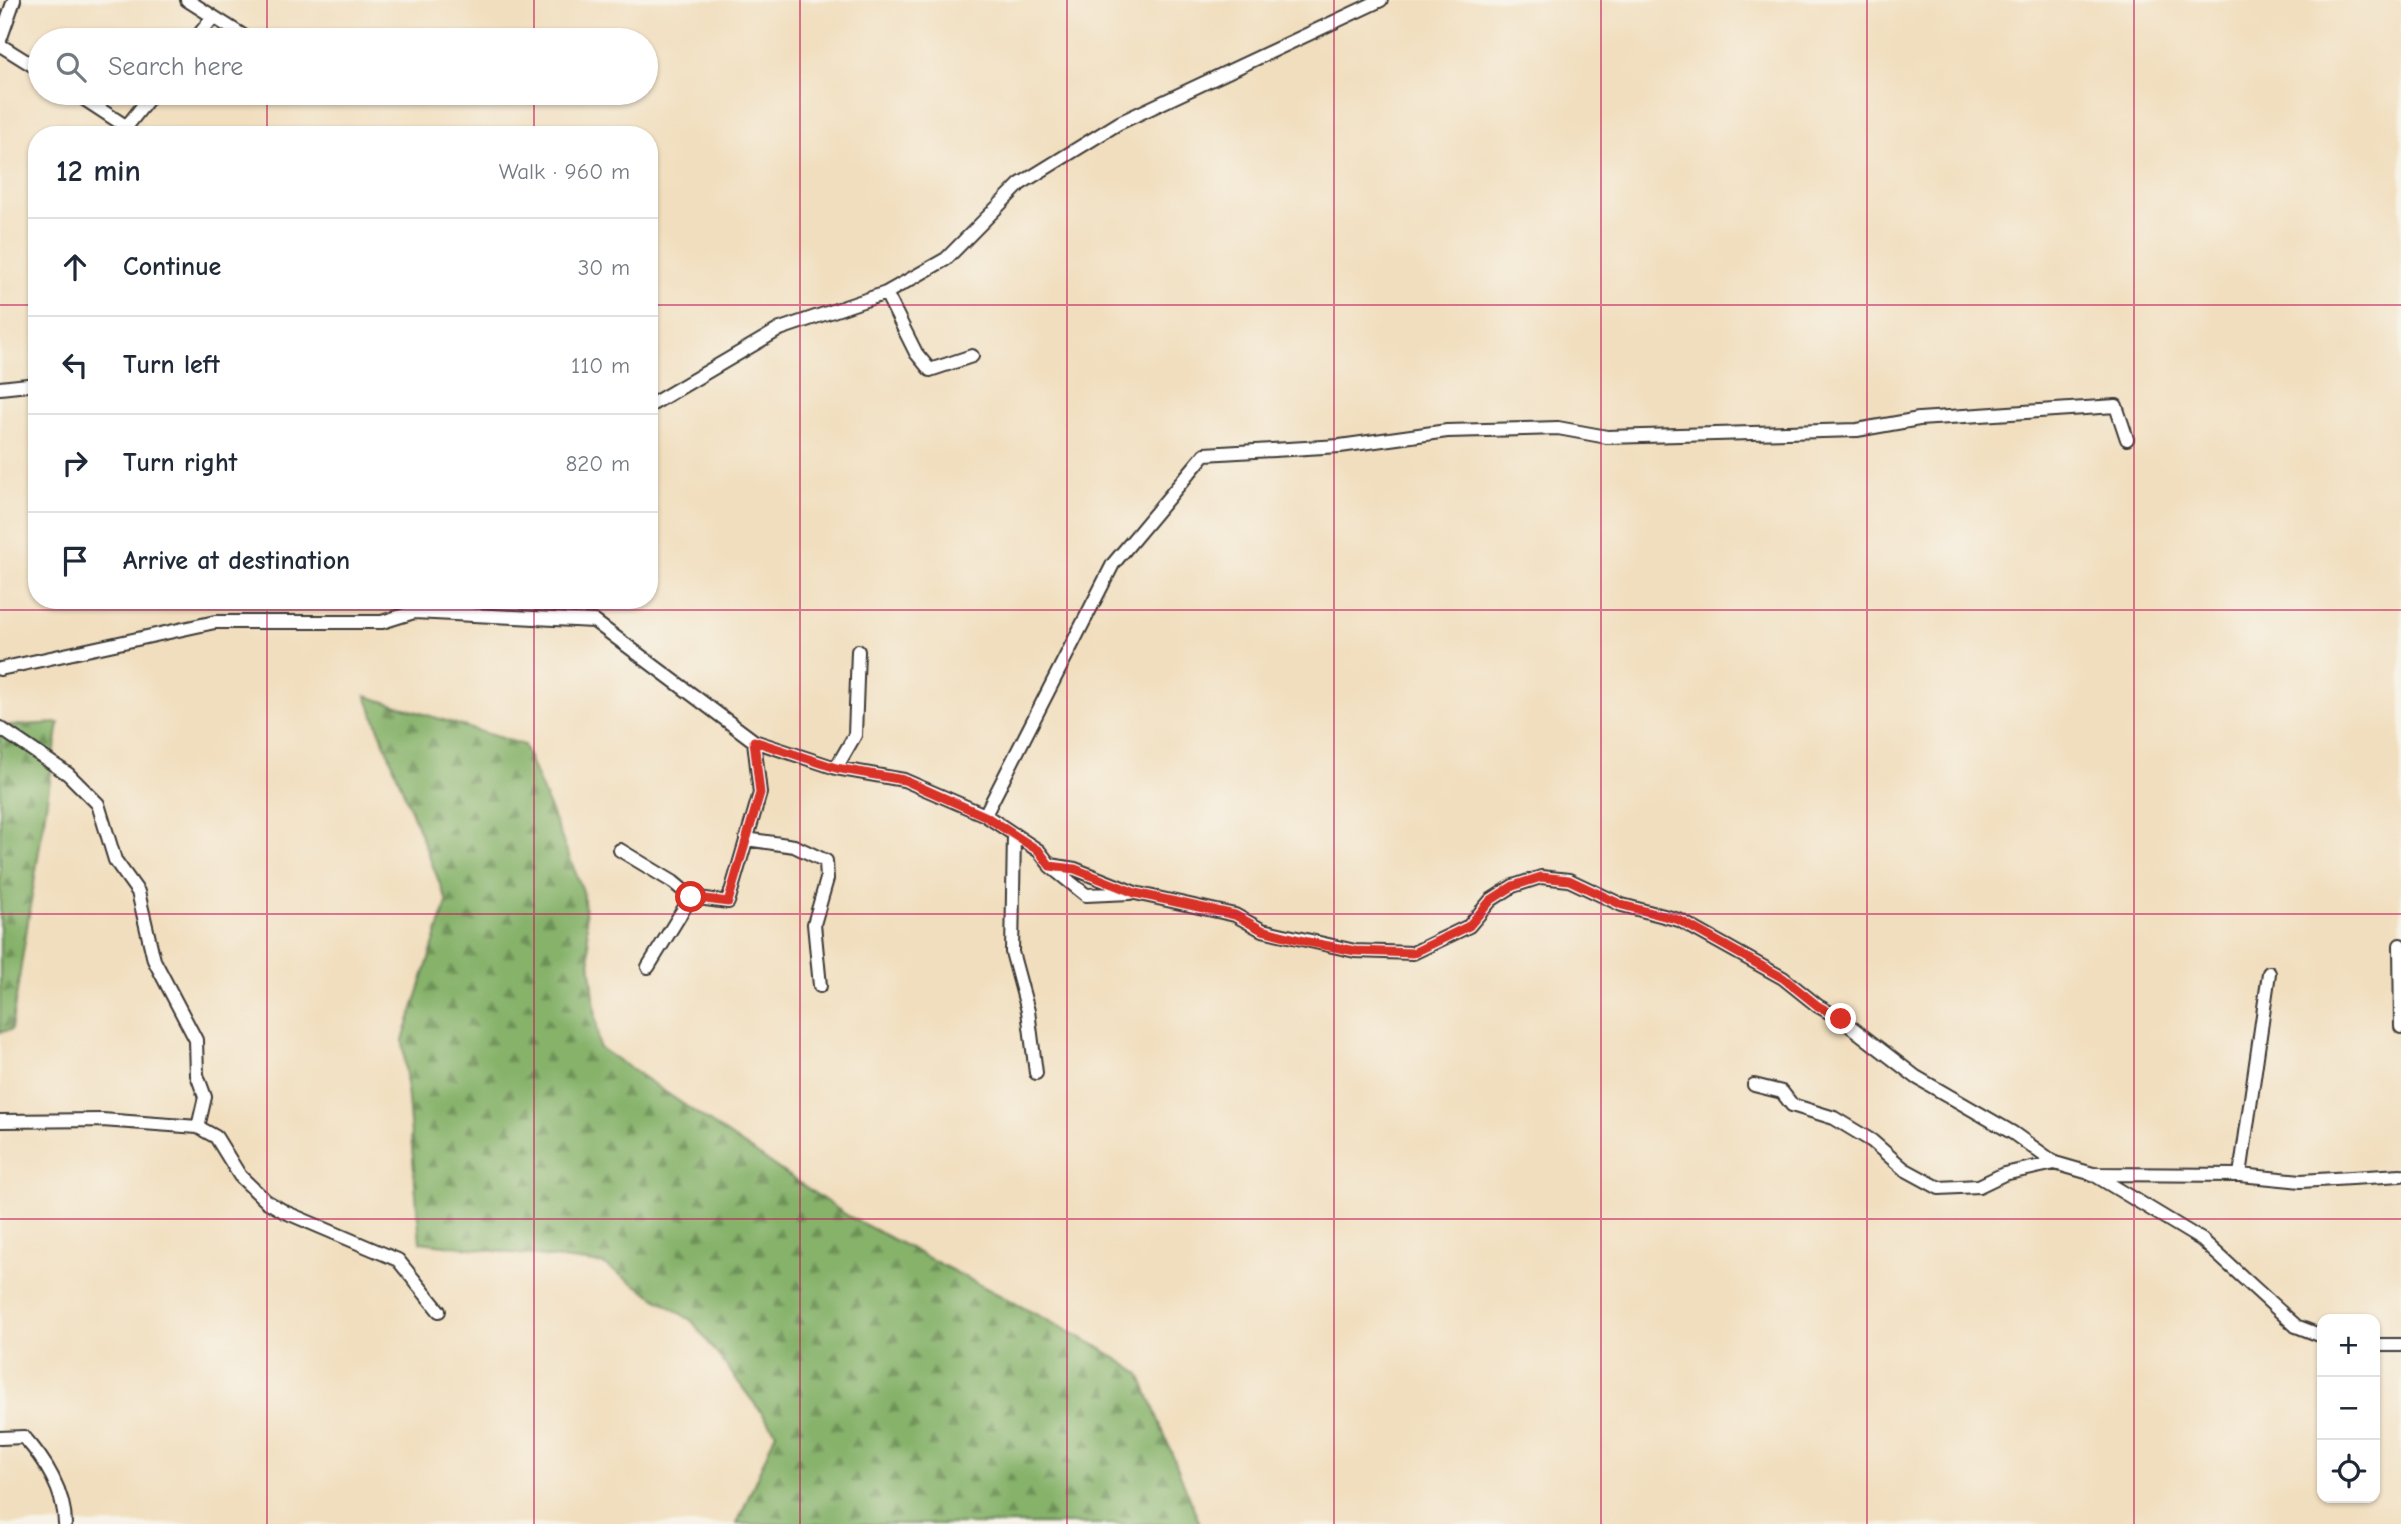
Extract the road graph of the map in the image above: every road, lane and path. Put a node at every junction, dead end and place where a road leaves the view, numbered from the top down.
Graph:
1 (14, 0) edge
2 (187, 0) edge
3 (1381, 0) edge
4 (213, 17) junction
5 (204, 28) edge
6 (231, 28) edge
7 (0, 40) edge
8 (0, 45) edge
9 (28, 62) edge
10 (90, 105) edge
11 (144, 105) edge
12 (117, 126) edge
13 (127, 126) edge
14 (886, 293) junction
15 (972, 356) dead end
16 (28, 385) edge
17 (0, 388) edge
18 (658, 401) edge
19 (2127, 439) dead end
20 (467, 609) edge
21 (414, 611) joint
22 (471, 615) junction
23 (858, 651) dead end
24 (0, 669) edge
25 (0, 728) edge
26 (754, 741) junction
27 (836, 768) junction
28 (985, 816) junction
29 (1014, 834) junction
30 (746, 839) junction
31 (620, 850) dead end
32 (1050, 866) junction
33 (1135, 893) junction
34 (691, 897) junction
35 (2400, 945) edge
36 (648, 967) dead end
37 (2269, 973) dead end
38 (820, 986) dead end
39 (2401, 1027) edge
40 (1035, 1073) dead end
41 (1754, 1085) dead end
42 (0, 1121) edge
43 (198, 1127) junction
44 (2055, 1163) junction
45 (2093, 1174) junction
46 (2240, 1175) junction
47 (2401, 1175) edge
48 (439, 1311) dead end
49 (2317, 1334) edge
50 (2380, 1345) edge
51 (2401, 1345) edge
52 (0, 1438) edge
53 (65, 1524) edge

1 - 7 street
2 - 4 street
3 - 14 street
4 - 5 street
4 - 6 street
8 - 9 street
10 - 12 street
11 - 13 street
14 - 15 street
14 - 18 street
16 - 17 street
19 - 28 street
20 - 22 street
21 - 22 street
21 - 24 street
22 - 26 street
23 - 27 street
25 - 43 street
26 - 27 street
26 - 30 street
27 - 28 street
28 - 29 street
29 - 32 street
29 - 40 street
30 - 34 street
30 - 38 street
31 - 34 street
32 - 33 street
32 - 33 street
33 - 44 street
34 - 36 street
35 - 39 street
37 - 46 street
41 - 44 street
42 - 43 street
43 - 48 street
44 - 45 street
45 - 46 street
45 - 49 street
46 - 47 street
50 - 51 street
52 - 53 street

